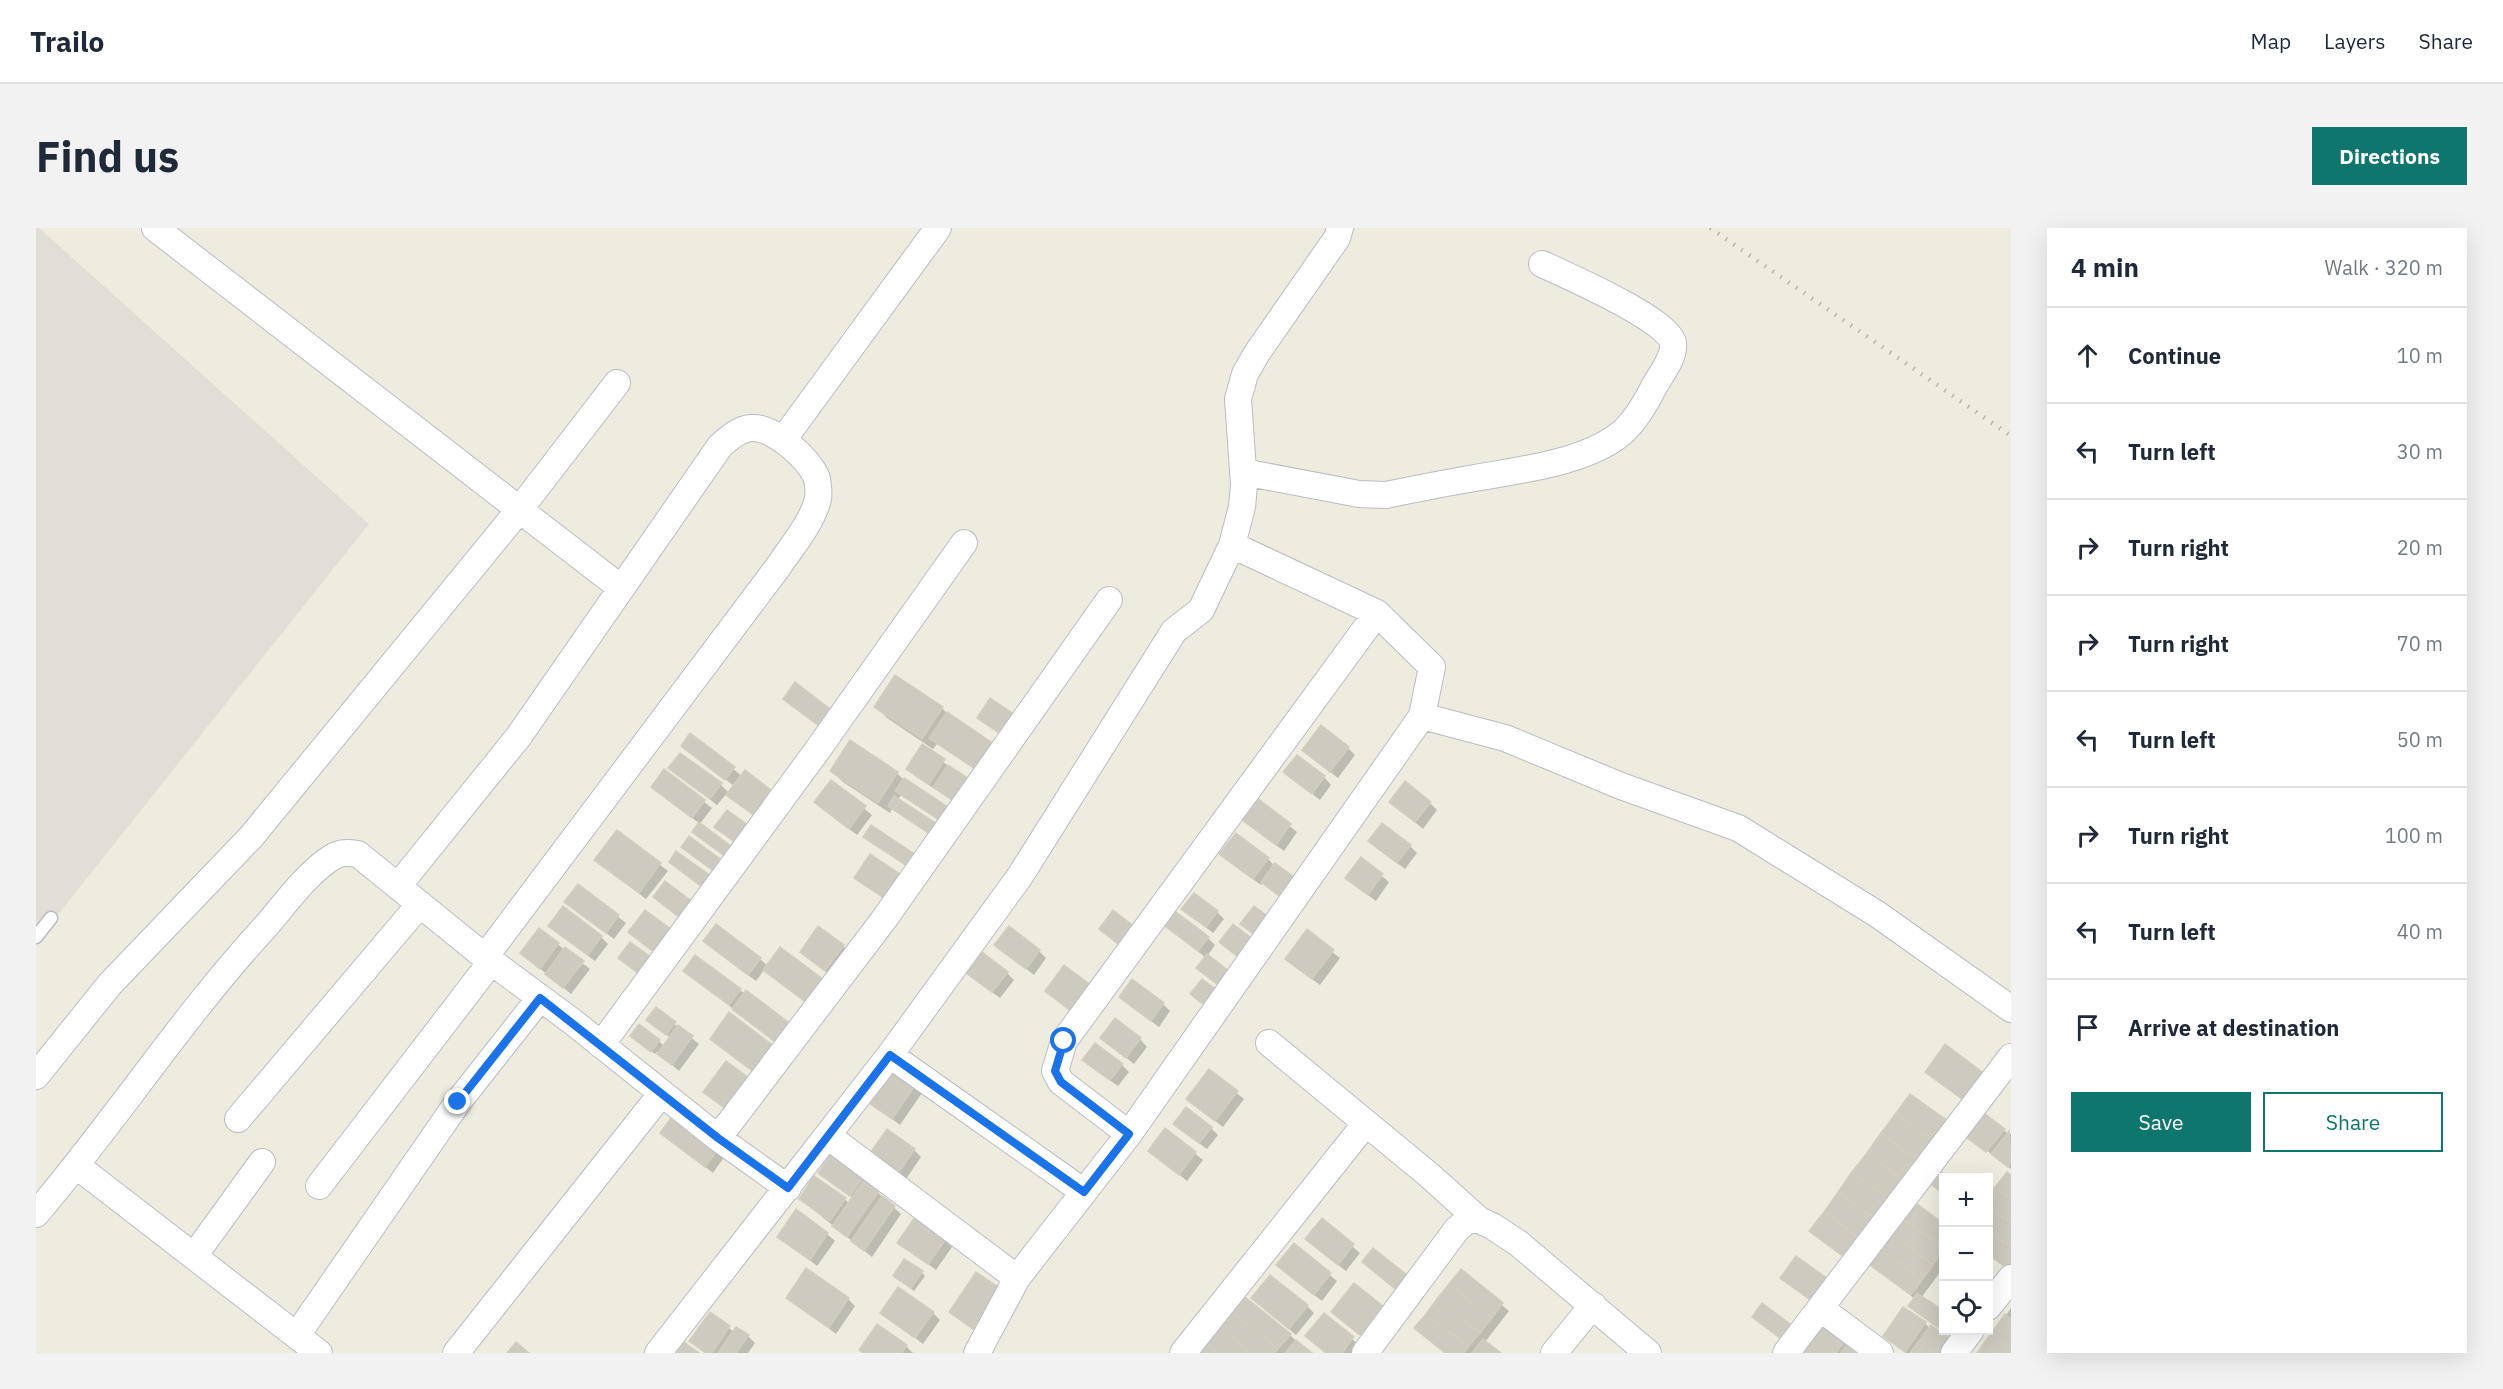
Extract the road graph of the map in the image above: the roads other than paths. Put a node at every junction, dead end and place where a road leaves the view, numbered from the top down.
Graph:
1 (155, 228) edge
2 (938, 228) edge
3 (1340, 228) edge
4 (1542, 264) dead end
5 (617, 383) dead end
6 (783, 440) junction
7 (1243, 472) junction
8 (520, 509) junction
9 (964, 543) dead end
10 (1232, 545) junction
11 (621, 588) junction
12 (1109, 600) dead end
13 (1377, 613) junction
14 (1422, 716) junction
15 (398, 886) junction
16 (420, 904) junction
17 (51, 918) dead end
18 (36, 937) edge
19 (488, 959) junction
20 (540, 998) junction
21 (2011, 1009) edge
22 (1269, 1043) dead end
23 (601, 1045) junction
24 (890, 1055) junction
25 (2011, 1056) edge
26 (36, 1076) edge
27 (662, 1093) junction
28 (238, 1119) dead end
29 (1366, 1124) junction
30 (1129, 1134) junction
31 (828, 1136) junction
32 (718, 1138) junction
33 (262, 1162) dead end
34 (77, 1166) junction
35 (319, 1186) dead end
36 (788, 1188) junction
37 (1084, 1192) junction
38 (36, 1214) edge
39 (1479, 1220) junction
40 (194, 1256) junction
41 (1017, 1278) junction
42 (2011, 1278) edge
43 (1993, 1302) edge
44 (1593, 1305) junction
45 (1820, 1308) junction
46 (297, 1335) junction
47 (1967, 1335) edge
48 (319, 1353) edge
49 (456, 1353) edge
50 (658, 1353) edge
51 (977, 1353) edge
52 (1183, 1353) edge
53 (1365, 1353) edge
54 (1554, 1353) edge
55 (1648, 1353) edge
56 (1786, 1353) edge
57 (1880, 1353) edge
58 (1954, 1353) edge

1 - 8 street
2 - 6 street
3 - 7 street
4 - 7 street
5 - 8 street
6 - 11 street
6 - 19 street
7 - 10 street
8 - 11 street
8 - 26 street
9 - 23 street
10 - 13 street
10 - 24 street
11 - 15 street
12 - 32 street
13 - 14 street
13 - 30 street
14 - 21 street
14 - 30 street
15 - 16 street
15 - 34 street
16 - 19 street
16 - 28 street
17 - 18 lane
19 - 20 street
19 - 35 street
20 - 23 street
20 - 46 street
22 - 29 street
23 - 27 street
24 - 31 street
24 - 37 street
25 - 45 street
27 - 32 street
27 - 49 street
29 - 39 street
29 - 52 street
30 - 37 street
31 - 36 street
31 - 41 street
32 - 36 street
33 - 40 street
34 - 38 street
34 - 40 street
36 - 50 street
37 - 41 street
39 - 44 street
39 - 53 street
40 - 46 street
41 - 51 street
42 - 43 street
44 - 54 street
44 - 55 street
45 - 56 street
45 - 57 street
46 - 48 street
47 - 58 street

